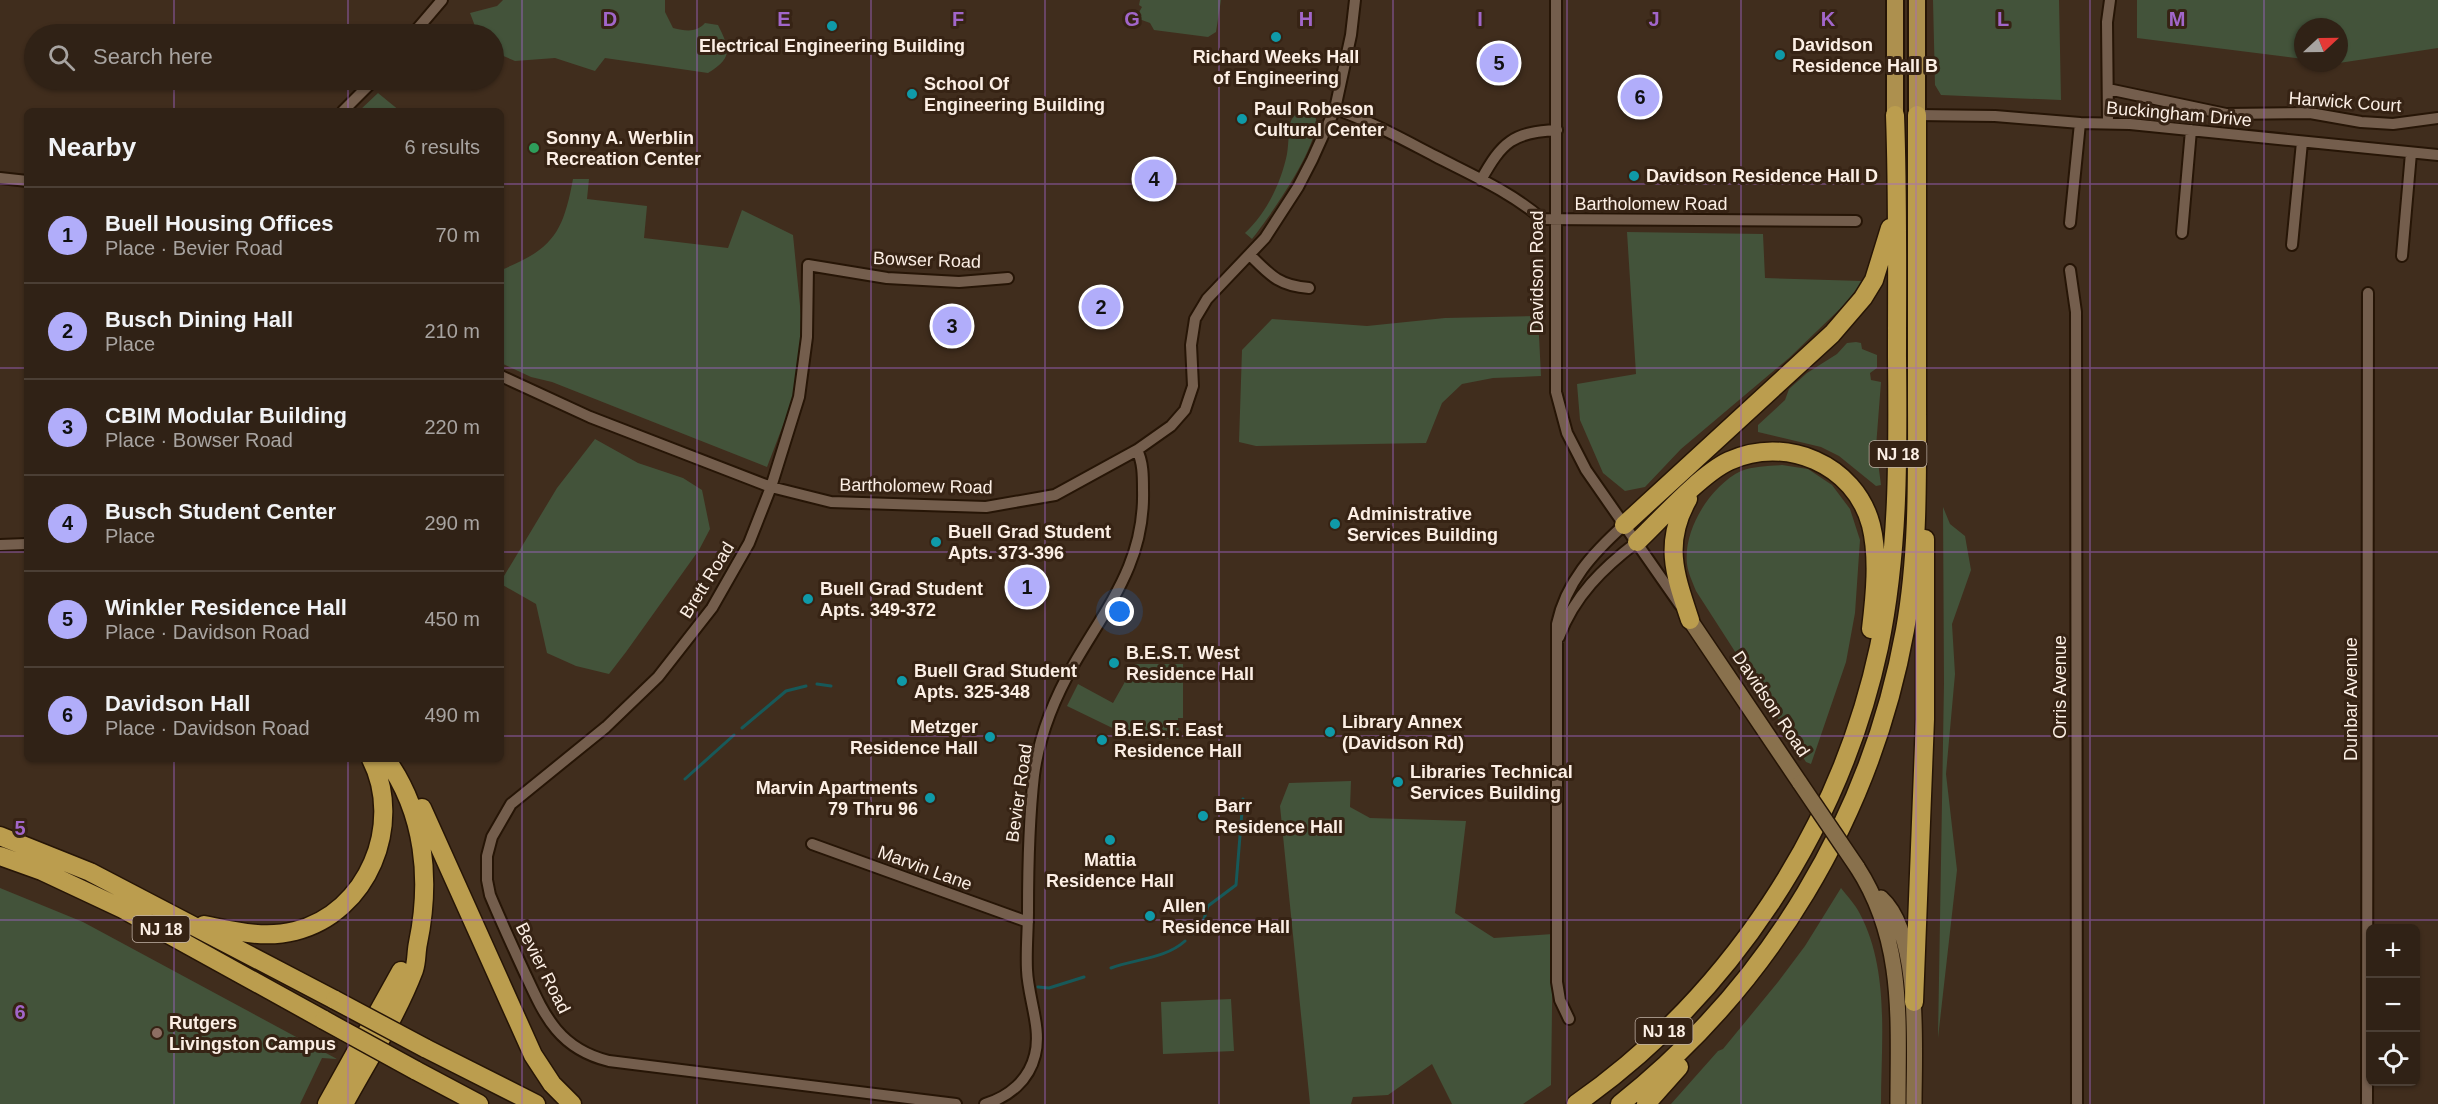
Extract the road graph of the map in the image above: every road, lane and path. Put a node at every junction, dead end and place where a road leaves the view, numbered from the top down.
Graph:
1 (442, 0) edge
2 (1355, 0) edge
3 (1556, 0) edge
4 (1895, 0) edge
5 (1917, 0) edge
6 (2110, 0) edge
7 (421, 24) edge
8 (2108, 89) junction
9 (364, 90) edge
10 (346, 108) edge
11 (1335, 108) junction
12 (1895, 115) joint
13 (1917, 115) junction
14 (2438, 118) edge
15 (2080, 123) junction
16 (2108, 123) junction
17 (1557, 130) junction
18 (2191, 130) junction
19 (2302, 142) junction
20 (2411, 153) junction
21 (2438, 155) edge
22 (1896, 160) junction
23 (0, 178) edge
24 (1481, 180) junction
25 (24, 181) edge
26 (1556, 220) junction
27 (1856, 221) dead end
28 (2070, 223) dead end
29 (2182, 233) dead end
30 (2292, 245) dead end
31 (1250, 255) junction
32 (2402, 256) dead end
33 (808, 265) joint
34 (2070, 270) dead end
35 (1008, 278) dead end
36 (1309, 288) dead end
37 (2368, 293) dead end
38 (1917, 342) junction
39 (504, 377) edge
40 (1137, 450) junction
41 (771, 488) junction
42 (1694, 488) junction
43 (1624, 525) junction
44 (1637, 542) junction
45 (24, 544) edge
46 (0, 545) edge
47 (1690, 620) junction
48 (1558, 640) junction
49 (1851, 743) junction
50 (372, 762) edge
51 (388, 762) edge
52 (406, 794) junction
53 (0, 836) edge
54 (492, 837) joint
55 (812, 843) dead end
56 (5, 859) edge
57 (1871, 889) junction
58 (184, 920) junction
59 (1028, 922) junction
60 (418, 944) junction
61 (1914, 1002) junction
62 (1569, 1019) dead end
63 (1693, 1040) junction
64 (419, 1072) junction
65 (327, 1104) edge
66 (344, 1104) edge
67 (457, 1104) edge
68 (479, 1104) edge
69 (536, 1104) edge
70 (572, 1104) edge
71 (956, 1104) edge
72 (985, 1104) edge
73 (1576, 1104) edge
74 (1620, 1104) edge
75 (1646, 1104) edge
76 (1898, 1104) edge
77 (1914, 1104) edge
78 (2076, 1104) edge
79 (2367, 1104) edge

1 - 7 street
2 - 11 street
3 - 17 street, Davidson Road
4 - 12 highway, NJ 18
5 - 13 highway, NJ 18
6 - 8 street
8 - 14 street, Harwick Court
8 - 16 street
9 - 10 street
11 - 24 street, Bartholomew Road
11 - 31 street, Bartholomew Road
12 - 22 highway, NJ 18
13 - 15 street, Buckingham Drive
13 - 38 highway, NJ 18
15 - 16 street, Buckingham Drive
15 - 28 street
16 - 18 street, Buckingham Drive
17 - 24 street
17 - 26 street, Davidson Road
18 - 19 street, Buckingham Drive
18 - 29 street
19 - 20 street, Buckingham Drive
19 - 30 street
20 - 21 street, Buckingham Drive
20 - 32 street
22 - 43 highway
22 - 49 highway, NJ 18
23 - 25 street
24 - 26 street, Bartholomew Road
26 - 27 street, Bartholomew Road
26 - 43 street, Davidson Road
31 - 36 street
31 - 40 street, Bartholomew Road
33 - 35 street, Bowser Road
33 - 41 street, Brett Road
34 - 78 street, Orris Avenue
37 - 79 street, Dunbar Avenue
38 - 61 highway
38 - 63 highway, NJ 18
39 - 41 street, Bartholomew Road
40 - 41 street, Bartholomew Road
40 - 59 street, Bevier Road
41 - 54 street, Brett Road
42 - 44 highway
42 - 47 highway
42 - 49 highway
43 - 44 street, Davidson Road
43 - 48 street
44 - 47 street, Davidson Road
44 - 48 street
45 - 46 street
47 - 57 main road, Davidson Road, bridge
48 - 62 street
49 - 73 highway, NJ 18
50 - 58 highway
51 - 52 highway
52 - 60 highway
52 - 70 highway
53 - 58 highway, NJ 18
54 - 71 street, Bevier Road
55 - 59 street, Marvin Lane
56 - 64 highway, NJ 18, bridge
57 - 61 main road, Davidson Road
57 - 76 main road, Davidson Road
58 - 69 highway, NJ 18, bridge
59 - 72 street, Bevier Road
60 - 65 highway
60 - 66 highway
61 - 77 main road, Davidson Road
63 - 74 highway, NJ 18
63 - 75 highway
64 - 67 highway
64 - 68 highway, NJ 18

